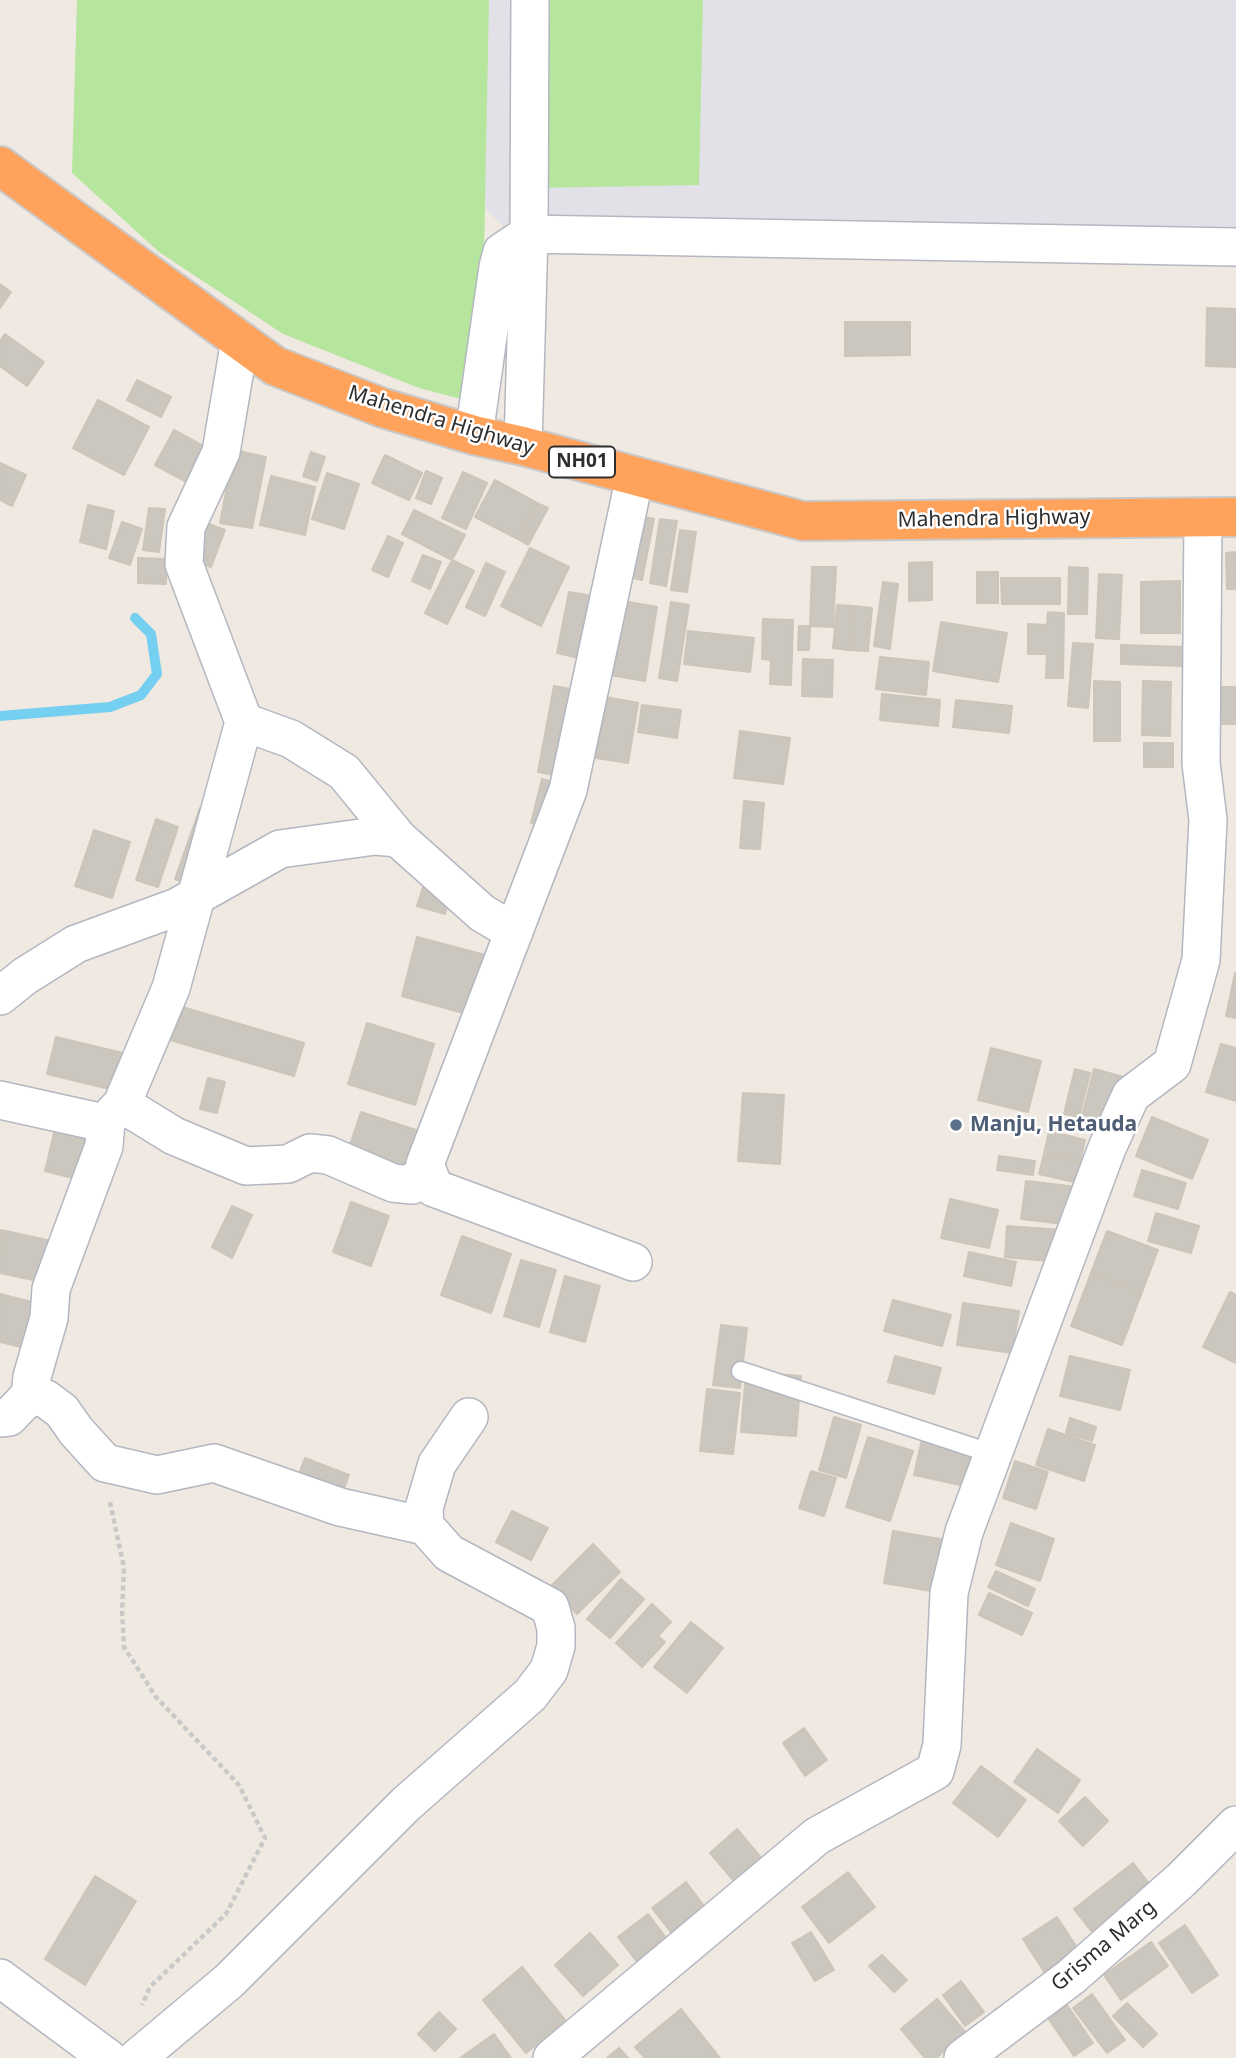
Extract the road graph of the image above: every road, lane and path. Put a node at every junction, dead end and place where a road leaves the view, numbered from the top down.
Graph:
1 (530, 0) edge
2 (0, 166) edge
3 (529, 234) junction
4 (1236, 247) edge
5 (240, 340) junction
6 (474, 435) junction
7 (523, 446) junction
8 (635, 476) junction
9 (1220, 517) edge
10 (244, 722) junction
11 (398, 838) junction
12 (197, 895) junction
13 (514, 932) junction
14 (0, 996) edge
15 (0, 1100) edge
16 (114, 1112) junction
17 (427, 1168) junction
18 (633, 1262) dead end
19 (741, 1371) dead end
20 (30, 1395) junction
21 (469, 1417) dead end
22 (0, 1418) edge
23 (993, 1454) junction
24 (105, 1463) junction
25 (425, 1526) junction
26 (1236, 1825) edge
27 (0, 1978) edge
28 (129, 2056) edge
29 (552, 2058) edge
30 (963, 2058) edge

1 - 3 street
2 - 5 highway, Mahendra Highway / NH01
3 - 4 street
3 - 6 street
3 - 7 street
5 - 6 highway, Mahendra Highway / NH01
5 - 10 street
6 - 7 highway, Mahendra Highway / NH01
7 - 8 highway, Mahendra Highway / NH01
8 - 9 highway, Mahendra Highway / NH01
8 - 13 street
9 - 23 street
10 - 11 street
10 - 12 street
11 - 12 street
11 - 13 street
12 - 14 street
12 - 16 street
13 - 17 street
15 - 16 street
16 - 17 street
16 - 20 street
17 - 18 street
19 - 23 lane
20 - 22 street
20 - 24 street
21 - 25 street
23 - 29 street
24 - 25 street
24 - 28 path
25 - 28 street
26 - 30 street, Grisma Marg
27 - 28 street

